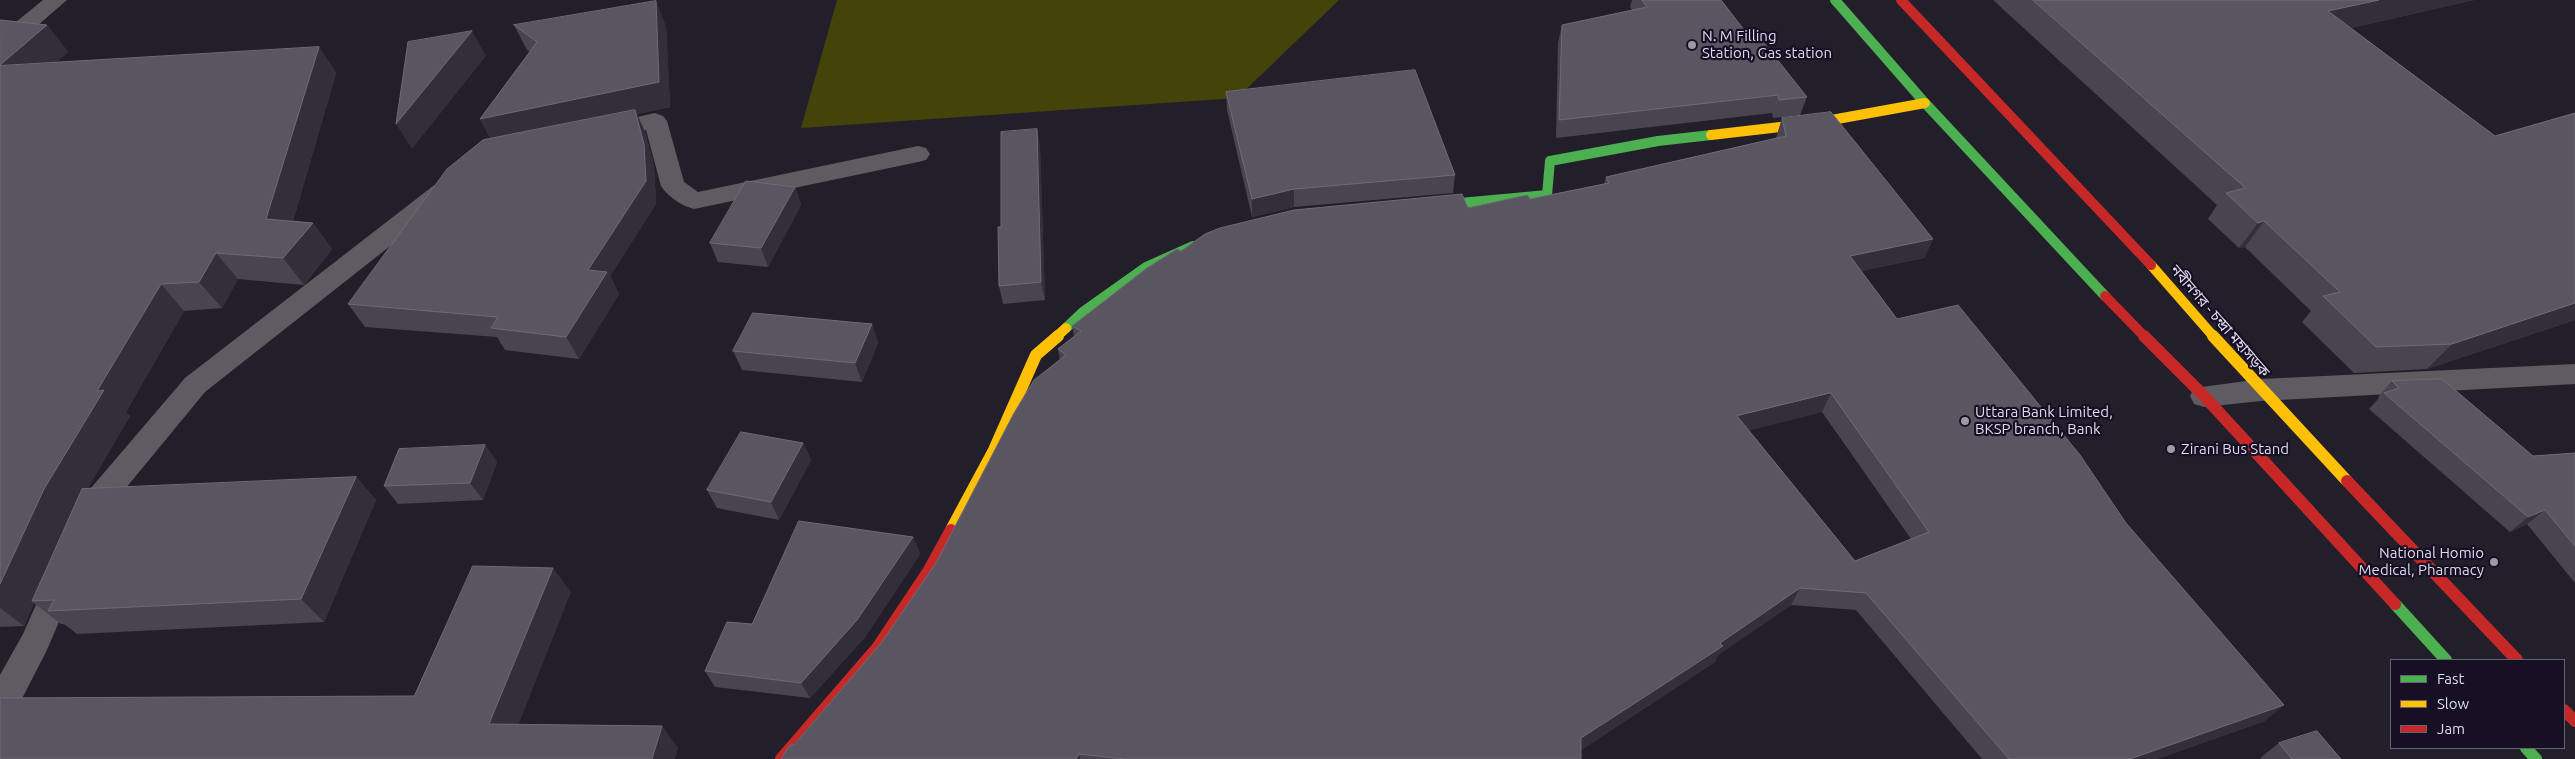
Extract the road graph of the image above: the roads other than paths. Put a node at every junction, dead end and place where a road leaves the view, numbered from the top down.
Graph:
1 (56, 0) edge
2 (1835, 0) edge
3 (1901, 0) edge
4 (0, 46) edge
5 (1925, 102) junction
6 (580, 136) edge
7 (918, 154) dead end
8 (457, 180) edge
9 (1413, 207) edge
10 (1204, 241) edge
11 (2575, 374) edge
12 (2261, 390) junction
13 (2204, 396) junction
14 (2445, 659) edge
15 (2516, 659) edge
16 (0, 707) edge
17 (2565, 711) edge
18 (2575, 722) edge
19 (2527, 749) edge
20 (781, 759) edge
21 (2536, 759) edge

1 - 4 street
2 - 5 main road
3 - 12 main road, নবীনগর - চন্দ্রা মহাসড়ক
5 - 9 main road
5 - 13 main road
6 - 7 street
8 - 16 street
10 - 20 main road
11 - 12 street
12 - 13 street
12 - 15 main road, নবীনগর - চন্দ্রা মহাসড়ক
13 - 14 main road
17 - 18 main road
19 - 21 main road

